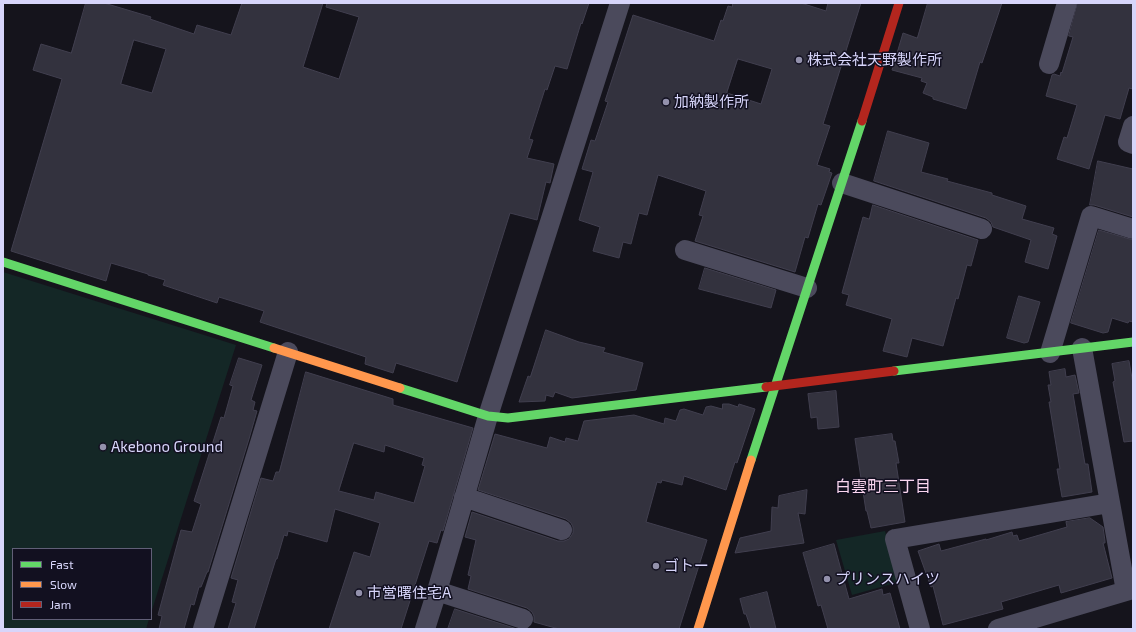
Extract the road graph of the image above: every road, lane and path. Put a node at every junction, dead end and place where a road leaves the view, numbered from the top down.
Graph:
1 (620, 3) edge
2 (899, 3) edge
3 (1067, 3) edge
4 (1049, 64) dead end
5 (1133, 126) edge
6 (1133, 144) edge
7 (842, 183) junction
8 (982, 229) dead end
9 (1133, 229) edge
10 (684, 250) dead end
11 (3, 262) edge
12 (807, 288) junction
13 (1133, 342) edge
14 (1082, 348) junction
15 (288, 352) junction
16 (1050, 353) junction
17 (775, 386) junction
18 (488, 416) junction
19 (464, 497) junction
20 (1110, 503) junction
21 (562, 530) dead end
22 (1129, 590) edge
23 (438, 591) junction
24 (523, 619) dead end
25 (203, 629) edge
26 (425, 629) edge
27 (698, 629) edge
28 (920, 629) edge
29 (998, 629) edge

1 - 18 street
2 - 7 street
3 - 4 street
5 - 6 street
7 - 8 street
7 - 12 street
9 - 16 street
10 - 12 street
11 - 15 street
12 - 17 street
13 - 14 street
14 - 16 street
14 - 20 street
15 - 18 street
15 - 25 street
16 - 17 street
17 - 18 street
17 - 27 street
18 - 19 street
19 - 21 street
19 - 23 street
20 - 22 street
20 - 28 street
22 - 29 street
23 - 24 street
23 - 26 street

